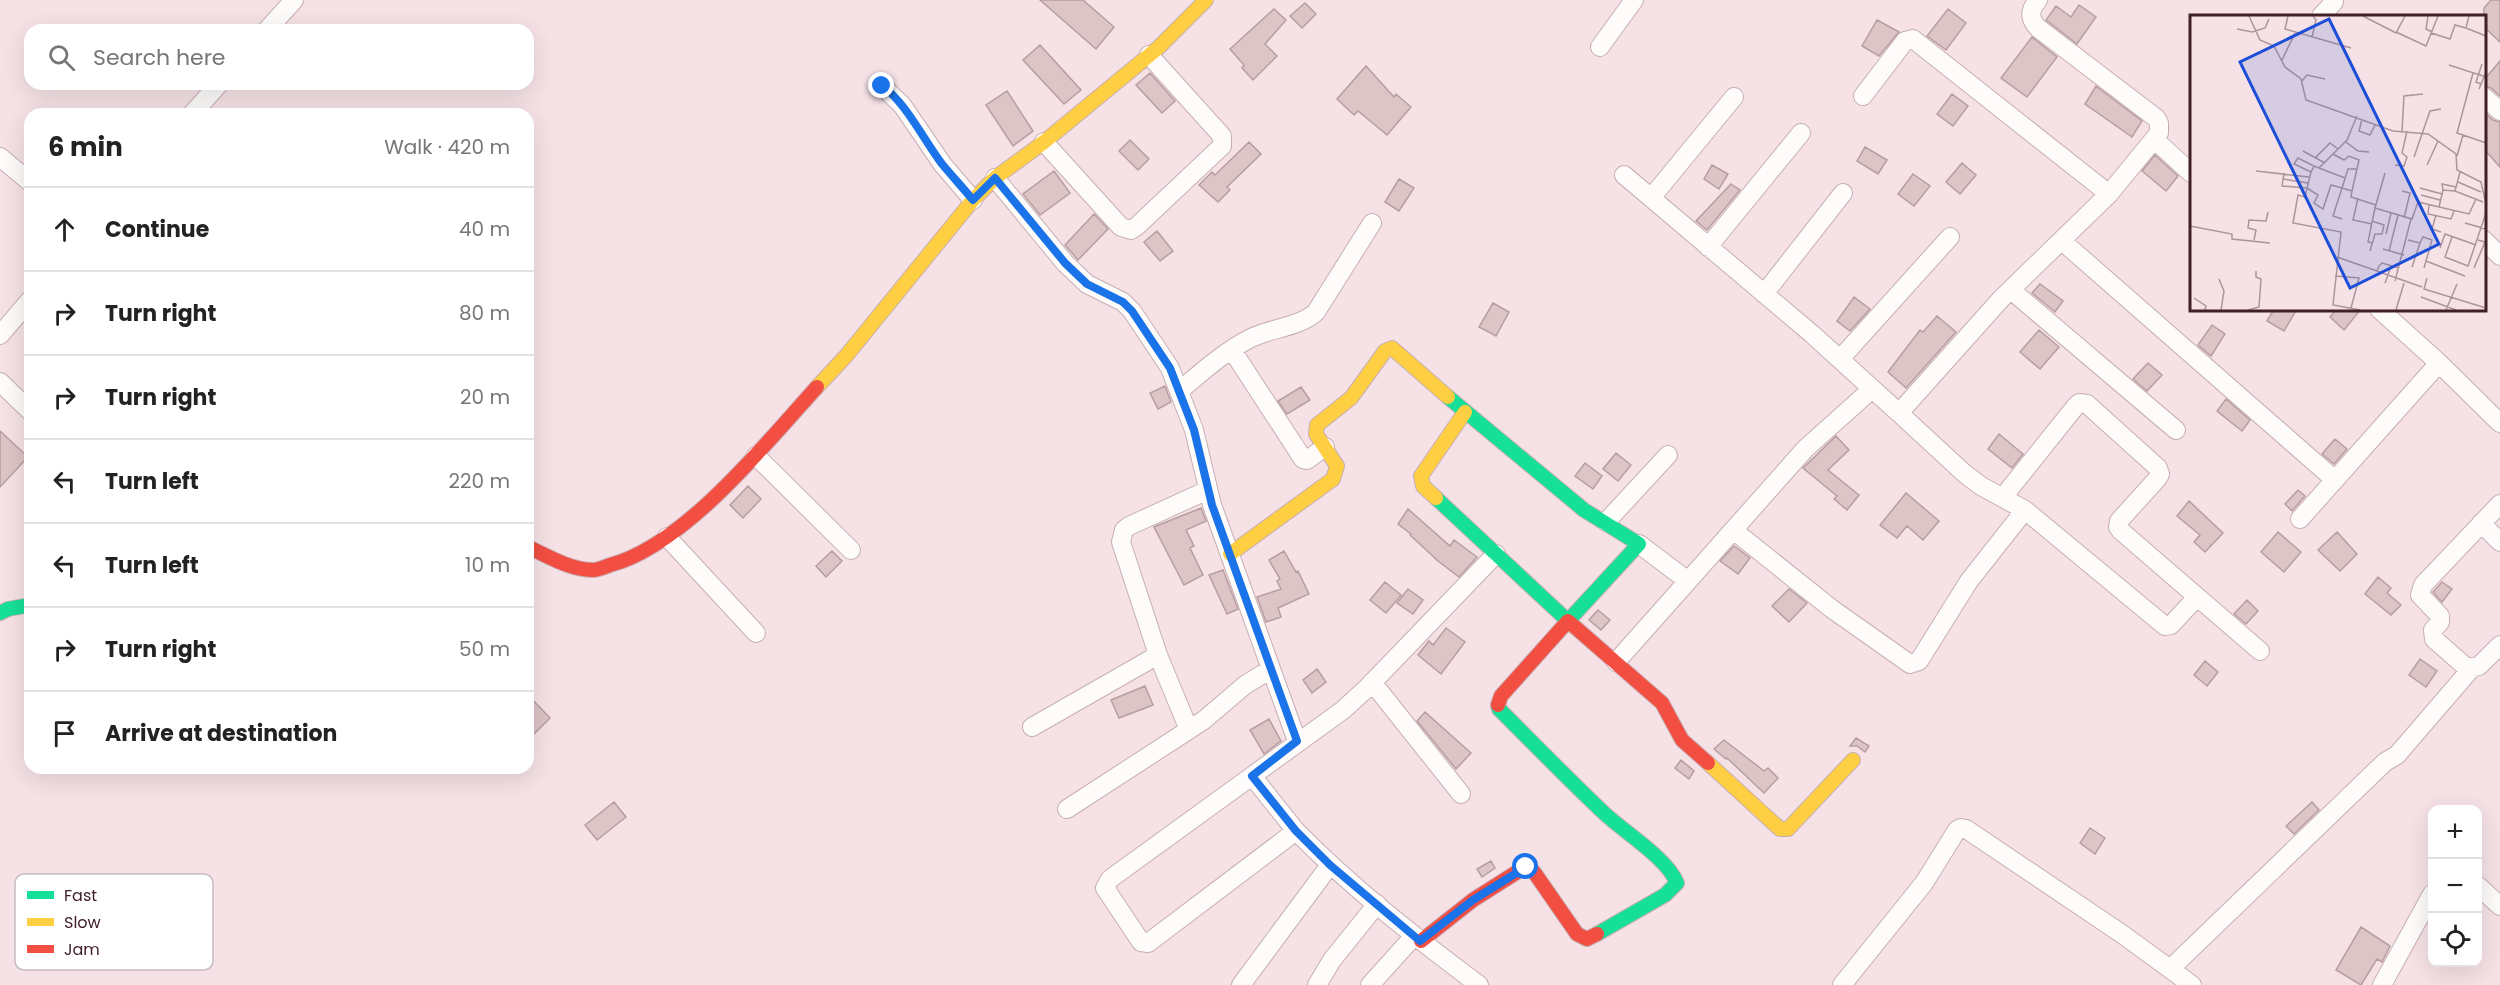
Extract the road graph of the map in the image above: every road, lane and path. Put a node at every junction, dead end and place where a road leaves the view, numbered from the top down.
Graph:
1 (294, 0) edge
2 (1206, 0) edge
3 (1634, 0) edge
4 (2037, 0) edge
5 (2334, 1) edge
6 (2322, 15) edge
7 (272, 24) edge
8 (1600, 47) dead end
9 (1149, 55) junction
10 (882, 86) dead end
11 (214, 90) edge
12 (1863, 96) dead end
13 (1734, 97) dead end
14 (2485, 98) edge
15 (197, 108) edge
16 (2500, 111) edge
17 (1800, 133) dead end
18 (2155, 140) junction
19 (1044, 142) junction
20 (0, 158) edge
21 (2190, 172) edge
22 (1624, 176) dead end
23 (24, 177) edge
24 (995, 178) junction
25 (1843, 193) dead end
26 (2109, 195) junction
27 (1651, 198) junction
28 (973, 200) junction
29 (1372, 223) dead end
30 (1950, 237) dead end
31 (2062, 241) junction
32 (2485, 241) edge
33 (1708, 247) junction
34 (2500, 255) edge
35 (2011, 290) junction
36 (1764, 294) junction
37 (24, 307) edge
38 (2380, 310) edge
39 (0, 335) edge
40 (1232, 350) junction
41 (1840, 359) junction
42 (2439, 363) junction
43 (0, 382) edge
44 (1872, 389) junction
45 (1179, 391) junction
46 (24, 405) edge
47 (1465, 412) junction
48 (1899, 413) junction
49 (2500, 423) edge
50 (2176, 430) dead end
51 (1325, 447) junction
52 (1668, 455) dead end
53 (756, 456) junction
54 (2335, 480) junction
55 (1208, 490) junction
56 (2003, 497) junction
57 (2500, 504) edge
58 (2025, 510) junction
59 (2300, 519) dead end
60 (1606, 522) junction
61 (2481, 523) junction
62 (1733, 530) junction
63 (667, 537) junction
64 (2500, 542) edge
65 (1640, 544) junction
66 (534, 550) edge
67 (851, 550) dead end
68 (1230, 554) junction
69 (1496, 554) junction
70 (1688, 581) junction
71 (2197, 597) junction
72 (24, 606) edge
73 (0, 613) edge
74 (1568, 621) junction
75 (756, 633) dead end
76 (2500, 645) edge
77 (2260, 651) dead end
78 (1158, 654) junction
79 (1616, 662) junction
80 (1271, 669) junction
81 (2471, 669) junction
82 (1372, 682) junction
83 (1032, 727) dead end
84 (1188, 730) junction
85 (1297, 741) junction
86 (1853, 760) dead end
87 (1252, 776) junction
88 (1461, 794) dead end
89 (1068, 809) dead end
90 (1296, 831) junction
91 (1330, 865) junction
92 (2482, 890) edge
93 (2428, 903) edge
94 (1377, 904) junction
95 (2500, 906) edge
96 (1417, 938) junction
97 (2170, 969) junction
98 (1241, 985) edge
99 (1317, 985) edge
100 (1370, 985) edge
101 (1479, 985) edge
102 (1842, 985) edge
103 (2192, 985) edge
104 (2382, 985) edge

1 - 7 street
2 - 9 street
3 - 8 street
4 - 18 street
5 - 6 street
9 - 19 street
9 - 19 street
10 - 28 street
11 - 15 street
12 - 26 street
13 - 27 street
14 - 16 street
17 - 33 street
18 - 21 street
18 - 26 street
19 - 24 street
20 - 23 street
22 - 27 street
24 - 28 street
24 - 45 street
25 - 36 street
26 - 31 street
27 - 33 street
28 - 53 street
29 - 40 street
30 - 41 street
31 - 35 street
31 - 54 street
32 - 34 street
33 - 36 street
35 - 48 street
35 - 50 street
36 - 41 street
37 - 39 street
38 - 42 street
40 - 45 street
40 - 51 street
41 - 44 street
42 - 49 street
42 - 54 street
43 - 46 street
44 - 48 street
44 - 62 street
45 - 55 street
47 - 51 street
47 - 60 street
47 - 69 street
48 - 56 street
51 - 68 street
52 - 60 street
53 - 63 street
53 - 67 street
54 - 59 street
55 - 68 street
55 - 78 street
56 - 58 street
56 - 71 street
57 - 61 street
58 - 62 street
58 - 71 street
60 - 65 street
61 - 64 street
61 - 81 street
62 - 70 street
63 - 66 street
63 - 75 street
65 - 70 street
65 - 74 street
68 - 80 street
69 - 74 street
69 - 82 street
70 - 79 street
71 - 77 street
72 - 73 street
74 - 79 street
74 - 96 street
76 - 81 street
78 - 83 street
78 - 84 street
79 - 86 street
80 - 84 street
80 - 85 street
81 - 97 street
82 - 85 street
82 - 88 street
84 - 89 street
85 - 87 street
87 - 90 street
87 - 90 street
90 - 91 street
91 - 94 street
91 - 98 street
92 - 95 street
93 - 104 street
94 - 96 street
94 - 99 street
96 - 100 street
96 - 101 street
97 - 102 street
97 - 103 street

